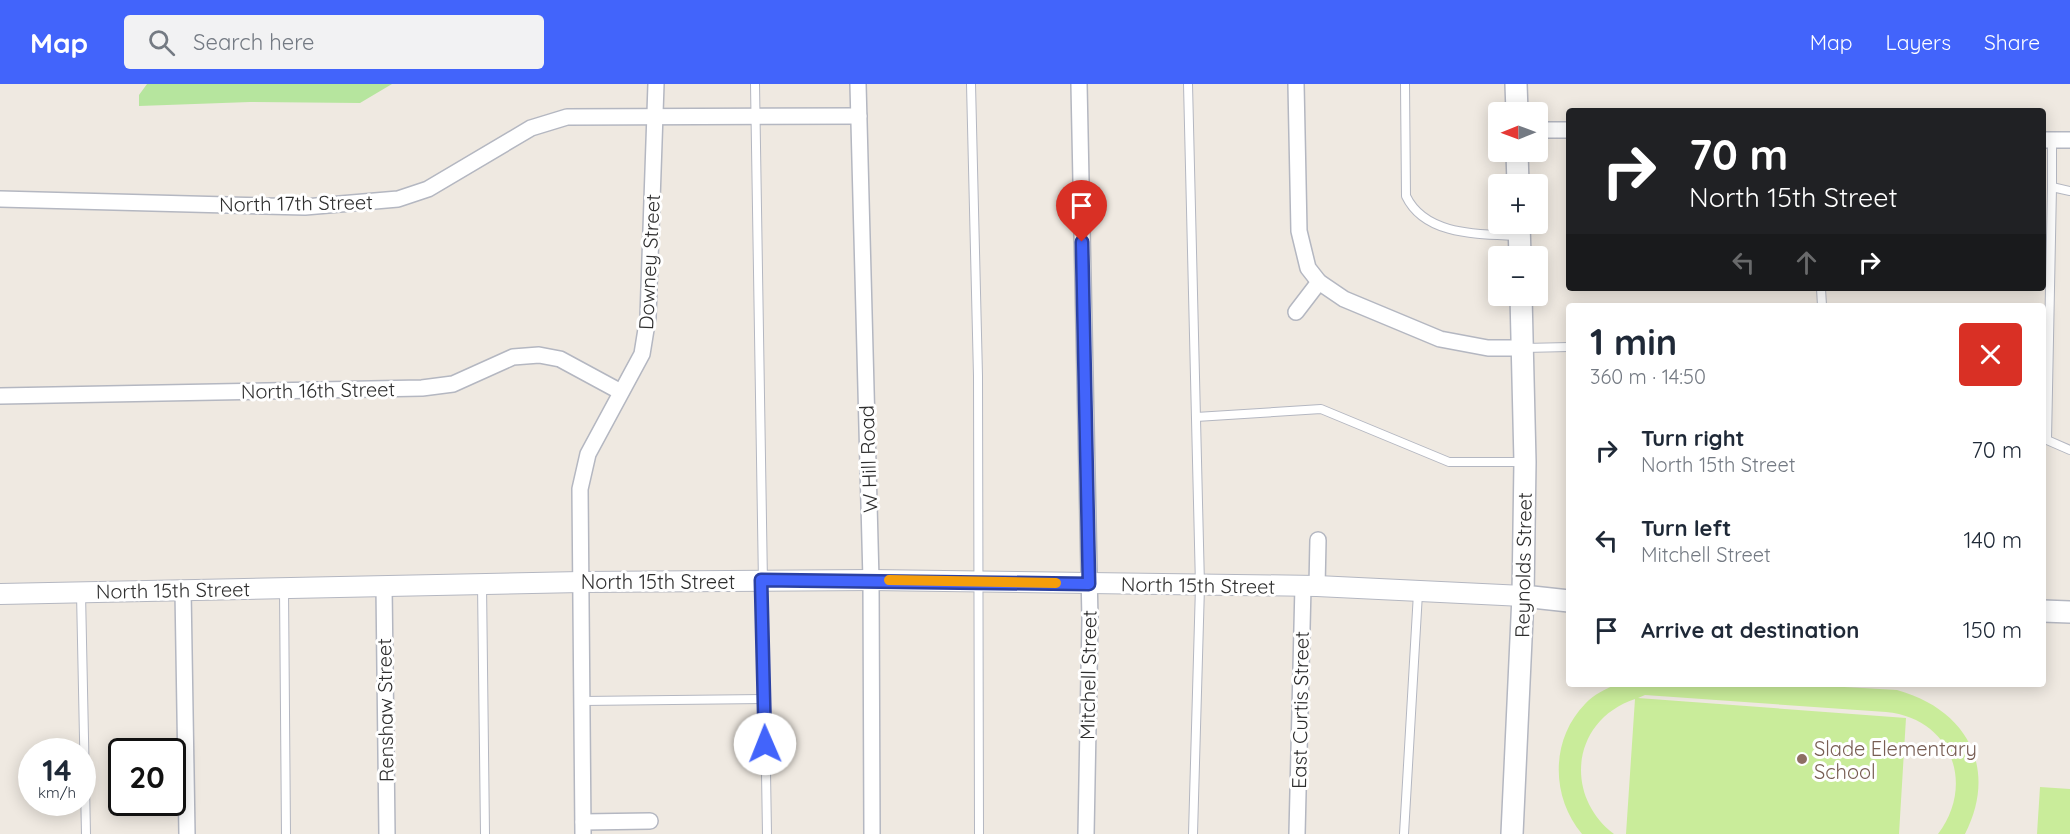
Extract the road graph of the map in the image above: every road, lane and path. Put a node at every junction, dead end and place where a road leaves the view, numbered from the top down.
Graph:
1 (656, 84) edge
2 (754, 84) edge
3 (858, 84) edge
4 (971, 84) edge
5 (1079, 84) edge
6 (1188, 84) edge
7 (1296, 84) edge
8 (1405, 84) edge
9 (1516, 84) edge
10 (1516, 102) edge
11 (859, 116) junction
12 (656, 117) junction
13 (755, 117) junction
14 (1548, 130) edge
15 (1566, 130) edge
16 (2048, 140) edge
17 (2070, 140) edge
18 (2052, 187) junction
19 (2070, 191) edge
20 (0, 199) edge
21 (1520, 239) edge
22 (1319, 282) junction
23 (1521, 306) edge
24 (1296, 312) dead end
25 (1566, 347) edge
26 (1522, 348) junction
27 (621, 392) junction
28 (0, 396) edge
29 (1196, 417) junction
30 (2070, 450) edge
31 (1525, 462) junction
32 (1318, 540) dead end
33 (761, 580) junction
34 (872, 580) junction
35 (581, 582) junction
36 (980, 582) junction
37 (482, 584) junction
38 (1089, 584) junction
39 (384, 586) junction
40 (1200, 586) junction
41 (1310, 586) junction
42 (284, 588) junction
43 (183, 590) junction
44 (1418, 590) junction
45 (81, 592) junction
46 (0, 594) edge
47 (1523, 596) junction
48 (1566, 601) edge
49 (2046, 611) edge
50 (2070, 612) edge
51 (764, 699) junction
52 (582, 701) junction
53 (650, 821) dead end
54 (583, 828) edge
55 (86, 834) edge
56 (187, 834) edge
57 (286, 834) edge
58 (387, 834) edge
59 (485, 834) edge
60 (767, 834) edge
61 (872, 834) edge
62 (979, 834) edge
63 (1086, 834) edge
64 (1193, 834) edge
65 (1298, 834) edge
66 (1404, 834) edge
67 (1512, 834) edge

1 - 12 street, Downey Street
2 - 13 lane
3 - 11 street, W Hill Road
4 - 36 lane
5 - 38 street, Mitchell Street
6 - 29 lane
7 - 22 street
8 - 21 lane
9 - 10 main road
11 - 13 street, North 17th Street
11 - 34 street, W Hill Road
12 - 13 street, North 17th Street
12 - 20 street, North 17th Street
12 - 27 street, Downey Street
13 - 33 lane
14 - 15 street
16 - 17 street
16 - 18 lane
18 - 19 lane
18 - 30 lane
22 - 24 street
22 - 26 street
23 - 26 main road, Reynolds Street
25 - 26 lane
26 - 31 main road, Reynolds Street
27 - 28 street, North 16th Street
27 - 35 street, Downey Street
29 - 31 lane
29 - 40 lane
31 - 47 main road, Reynolds Street
32 - 41 street
33 - 34 street, North 15th Street
33 - 35 street, North 15th Street
33 - 51 lane
34 - 36 street, North 15th Street
34 - 61 street, W Hill Road
35 - 37 street, North 15th Street
35 - 52 street, Downey Street
36 - 38 street, North 15th Street
36 - 62 lane
37 - 39 street, North 15th Street
37 - 59 lane
38 - 40 street, North 15th Street
38 - 63 street, Mitchell Street
39 - 42 street, North 15th Street
39 - 58 street, Renshaw Street
40 - 41 street, North 15th Street
40 - 64 lane
41 - 44 street, North 15th Street
41 - 65 street, East Curtis Street
42 - 43 street, North 15th Street
42 - 57 lane
43 - 45 street, North 15th Street
43 - 56 street
44 - 47 street, North 15th Street
44 - 66 lane
45 - 46 street, North 15th Street
45 - 55 lane
47 - 48 main road, North 15th Street
47 - 67 main road, Reynolds Street
49 - 50 main road
51 - 52 lane
51 - 60 lane
52 - 54 street, Downey Street
53 - 54 street, Downey Street

